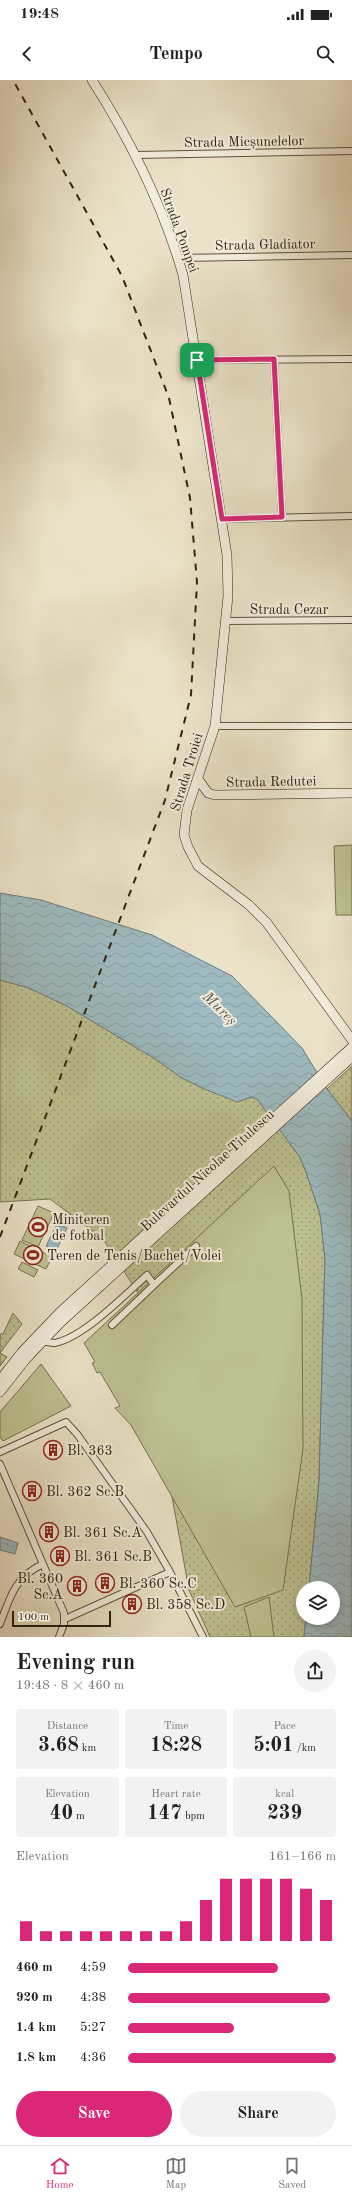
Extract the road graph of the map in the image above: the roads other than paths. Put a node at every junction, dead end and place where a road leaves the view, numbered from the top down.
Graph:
1 (92, 80) edge
2 (352, 151) edge
3 (136, 155) junction
4 (352, 255) edge
5 (178, 258) junction
6 (274, 359) junction
7 (352, 359) edge
8 (197, 360) junction
9 (215, 475) joint
10 (352, 516) edge
11 (282, 517) junction
12 (222, 519) junction
13 (352, 620) edge
14 (227, 621) junction
15 (215, 726) junction
16 (352, 726) edge
17 (198, 779) junction
18 (352, 793) edge
19 (352, 1040) edge
20 (352, 1047) edge
21 (352, 1057) edge
22 (196, 1246) dead end
23 (114, 1268) junction
24 (154, 1285) junction
25 (112, 1325) dead end
26 (43, 1341) junction
27 (0, 1380) edge
28 (0, 1392) edge
29 (0, 1452) edge
30 (0, 1464) edge
31 (43, 1564) junction
32 (170, 1572) junction
33 (65, 1619) junction
34 (0, 1624) edge
35 (59, 1637) edge
36 (203, 1637) edge

1 - 3 main road, Strada Pompei
2 - 3 street, Strada Micșunelelor
3 - 5 main road, Strada Pompei
4 - 5 street, Strada Gladiator
5 - 8 main road, Strada Pompei
6 - 7 street
6 - 8 street
6 - 11 street
8 - 9 main road, Strada Pompei
9 - 12 main road, Strada Troiei
10 - 11 street
11 - 12 street
12 - 14 main road, Strada Troiei
13 - 14 street, Strada Cezar
14 - 15 main road, Strada Troiei
15 - 16 street
15 - 17 main road, Strada Troiei
17 - 18 main road, Strada Redutei
17 - 19 main road, Strada Troiei
20 - 23 main road, Bulevardul Nicolae Titulescu
21 - 23 main road, Bulevardul Nicolae Titulescu
22 - 24 street
23 - 26 main road, Bulevardul Nicolae Titulescu
23 - 27 main road, Bulevardul Nicolae Titulescu
24 - 25 street
24 - 26 street
26 - 28 main road, Bulevardul Nicolae Titulescu
29 - 32 street
30 - 31 street
31 - 33 street
31 - 34 street
32 - 33 street
32 - 36 street
33 - 35 street

